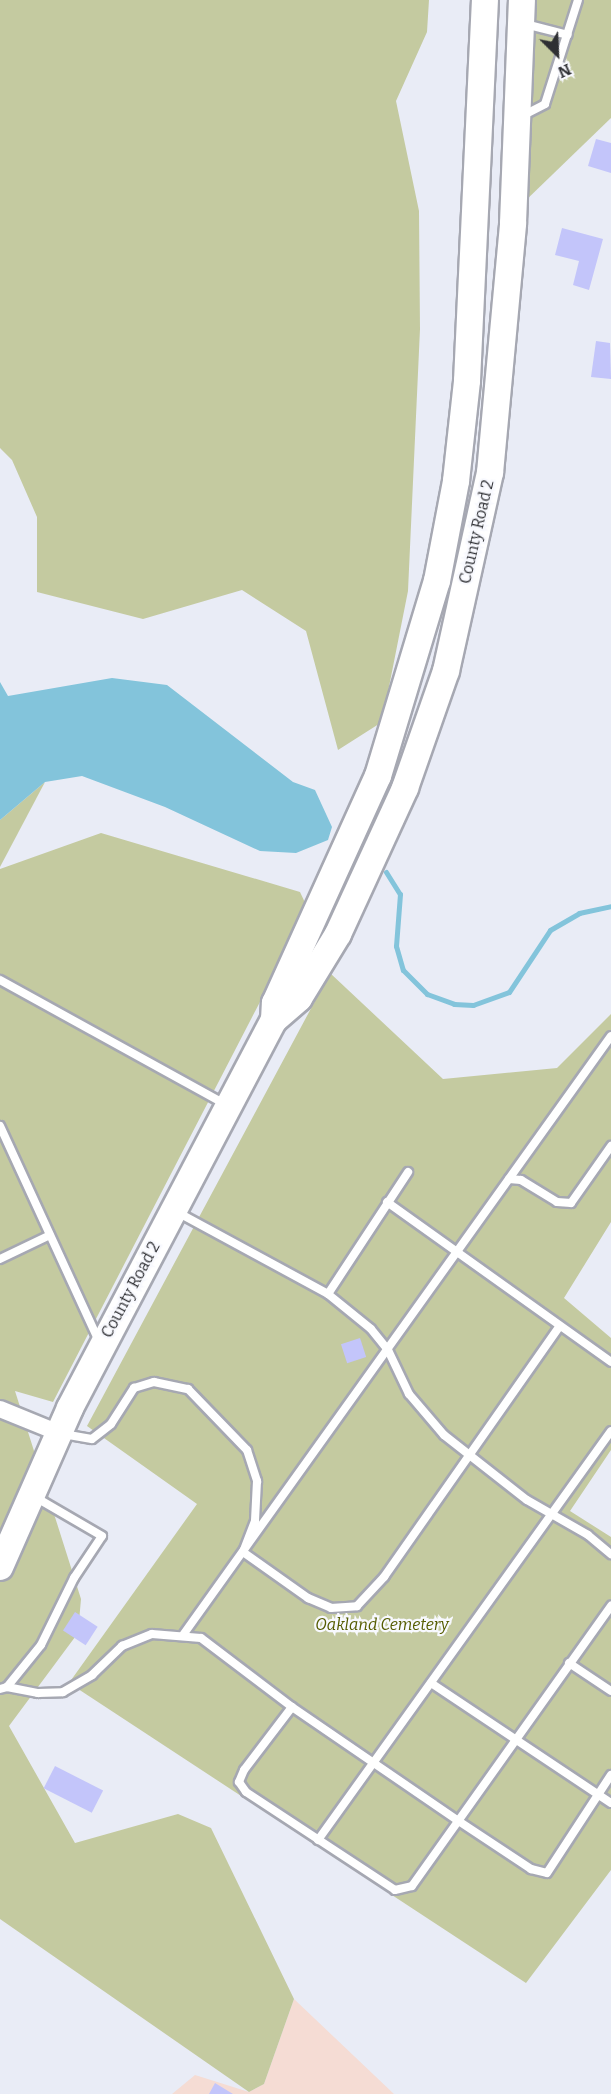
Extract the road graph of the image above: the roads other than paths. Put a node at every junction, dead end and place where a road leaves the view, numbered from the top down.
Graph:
1 (485, 0) edge
2 (578, 0) edge
3 (521, 11) edge
4 (568, 35) junction
5 (517, 119) junction
6 (513, 223) junction
7 (474, 225) junction
8 (0, 980) edge
9 (274, 1020) junction
10 (611, 1036) edge
11 (229, 1106) junction
12 (0, 1126) edge
13 (611, 1146) edge
14 (408, 1172) dead end
15 (510, 1179) junction
16 (387, 1202) junction
17 (174, 1210) junction
18 (50, 1235) junction
19 (457, 1253) junction
20 (0, 1258) edge
21 (328, 1294) junction
22 (559, 1328) junction
23 (101, 1347) junction
24 (388, 1350) junction
25 (611, 1362) edge
26 (0, 1409) edge
27 (611, 1431) edge
28 (59, 1433) junction
29 (469, 1457) junction
30 (32, 1496) junction
31 (552, 1514) junction
32 (243, 1552) junction
33 (611, 1554) edge
34 (0, 1567) edge
35 (611, 1606) edge
36 (183, 1635) junction
37 (569, 1663) junction
38 (431, 1683) junction
39 (4, 1688) edge
40 (611, 1691) edge
41 (292, 1707) junction
42 (515, 1739) junction
43 (373, 1762) junction
44 (611, 1775) edge
45 (598, 1795) junction
46 (611, 1803) edge
47 (457, 1820) junction
48 (318, 1840) junction

1 - 7 main road, County Road 2
2 - 4 lane
3 - 4 lane
3 - 5 main road, County Road 2
4 - 5 lane
5 - 6 main road, County Road 2
6 - 7 main road
6 - 9 main road, County Road 2
7 - 9 main road, County Road 2
8 - 11 lane
9 - 11 main road, County Road 2
10 - 15 lane
11 - 17 main road, County Road 2
12 - 18 lane
13 - 15 lane
14 - 16 lane
15 - 19 lane
16 - 19 lane
16 - 21 lane
17 - 21 lane
17 - 23 main road, County Road 2
18 - 20 lane
18 - 23 lane
19 - 22 lane
19 - 24 lane
21 - 24 lane
22 - 25 lane
22 - 29 lane
23 - 28 main road, County Road 2
24 - 29 lane
24 - 32 lane
26 - 28 street
27 - 31 lane
28 - 30 main road, County Road 2
28 - 32 lane
29 - 31 lane
29 - 32 lane
30 - 34 main road, County Road 2
30 - 39 lane
31 - 33 lane
31 - 38 lane
32 - 36 lane
35 - 37 lane
36 - 39 lane
36 - 41 lane
37 - 40 lane
37 - 42 lane
38 - 42 lane
38 - 43 lane
41 - 43 lane
41 - 48 lane
42 - 45 lane
42 - 47 lane
43 - 47 lane
43 - 48 lane
44 - 45 lane
45 - 46 lane
45 - 47 lane
47 - 48 lane

